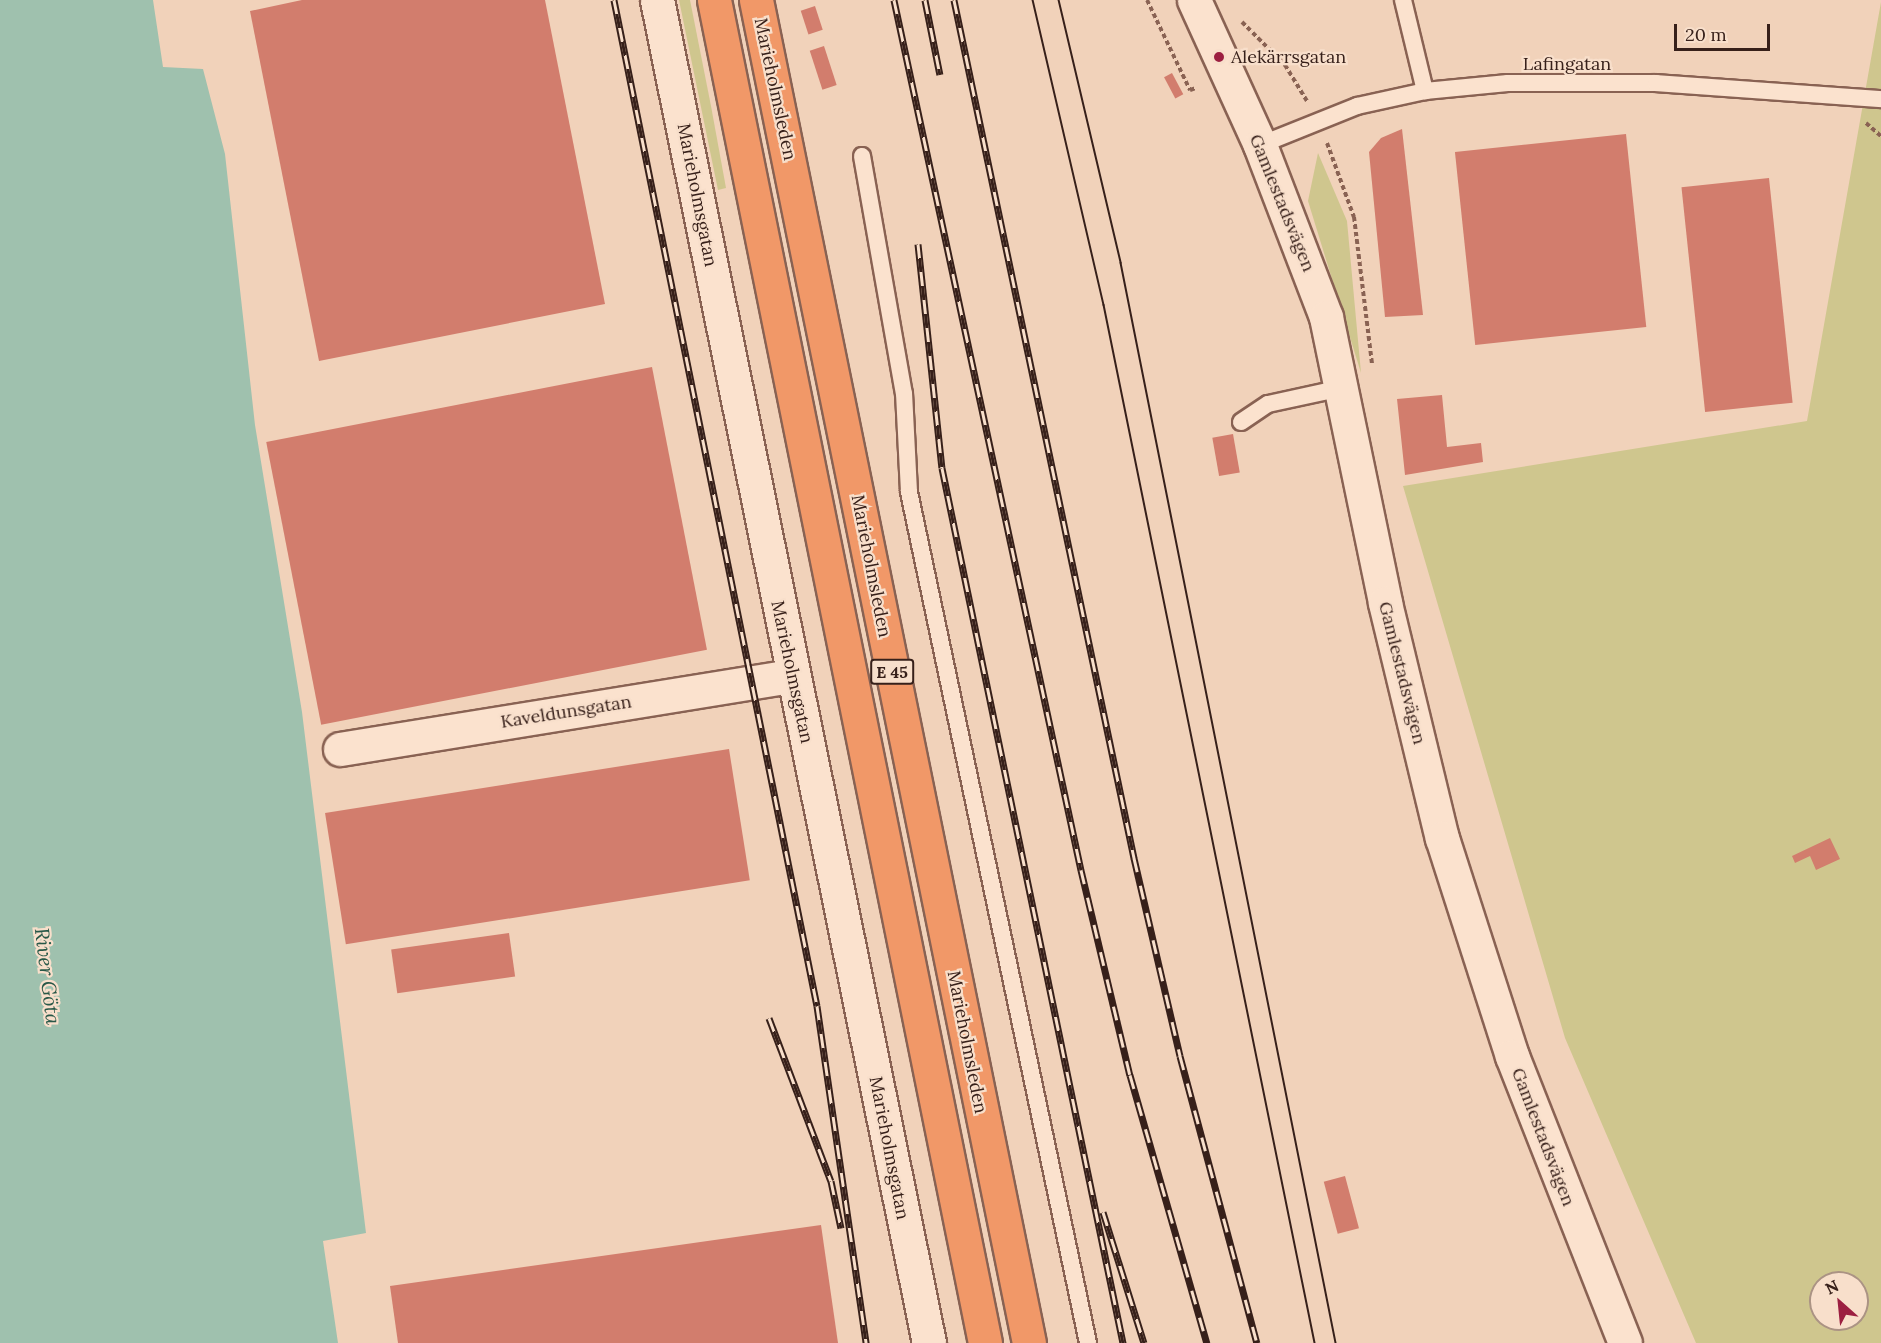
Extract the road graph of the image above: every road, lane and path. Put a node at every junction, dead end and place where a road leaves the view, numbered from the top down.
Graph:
1 (657, 0) edge
2 (714, 0) edge
3 (756, 0) edge
4 (1147, 0) edge
5 (1194, 0) edge
6 (1403, 0) edge
7 (1237, 13) dead end
8 (1196, 88) dead end
9 (1425, 91) junction
10 (1881, 99) edge
11 (1317, 120) junction
12 (1260, 145) junction
13 (862, 156) dead end
14 (1372, 368) dead end
15 (1342, 388) junction
16 (1241, 422) dead end
17 (793, 676) junction
18 (339, 749) dead end
19 (929, 1343) edge
20 (985, 1343) edge
21 (1029, 1343) edge
22 (1088, 1343) edge
23 (1626, 1343) edge

1 - 17 street, Marieholmsgatan
2 - 20 highway, E 45
3 - 21 highway, Marieholmsleden / E 45
4 - 8 path
5 - 12 street, Gamlestadsvägen
6 - 9 lane
7 - 11 path
9 - 10 lane, Lafingatan
9 - 11 lane, Lafingatan
11 - 12 lane, Lafingatan
11 - 14 path
12 - 15 street, Gamlestadsvägen
13 - 22 lane
15 - 16 lane
15 - 23 street, Gamlestadsvägen
17 - 18 street, Kaveldunsgatan
17 - 19 street, Marieholmsgatan

